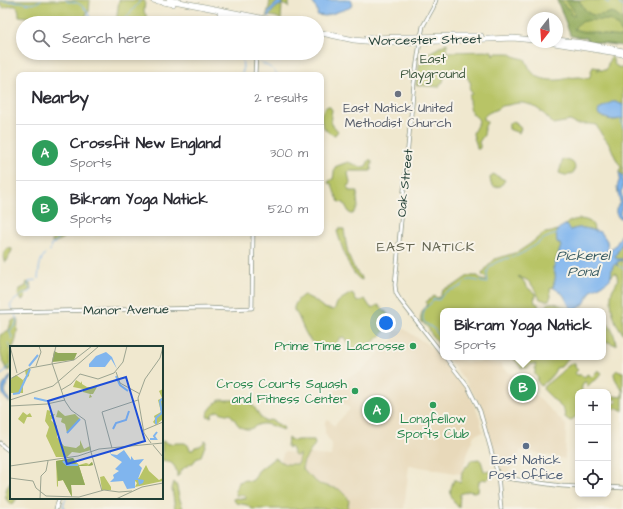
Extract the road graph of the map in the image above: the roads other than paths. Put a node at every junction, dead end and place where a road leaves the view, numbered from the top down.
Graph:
1 (153, 0) edge
2 (169, 0) edge
3 (436, 0) edge
4 (236, 16) edge
5 (239, 16) edge
6 (324, 32) edge
7 (527, 37) edge
8 (420, 39) junction
9 (563, 42) edge
10 (563, 43) edge
11 (623, 51) edge
12 (623, 54) edge
13 (256, 60) edge
14 (256, 72) edge
15 (253, 236) edge
16 (0, 312) edge
17 (440, 351) edge
18 (447, 360) edge
19 (0, 443) edge
20 (10, 451) edge
21 (498, 477) junction
22 (575, 487) edge
23 (611, 487) edge
24 (623, 488) edge
25 (59, 499) edge
26 (56, 509) edge
27 (501, 509) edge

1 - 4 highway
2 - 5 highway
3 - 8 main road, Oak Street
6 - 8 highway, Worcester Street
7 - 8 highway, Worcester Street
8 - 17 main road, Oak Street
9 - 11 highway
10 - 12 highway
13 - 14 main road
15 - 16 main road, Manor Avenue
18 - 21 main road, Oak Street
19 - 20 main road
21 - 22 main road
21 - 27 main road, Oak Street
23 - 24 main road
25 - 26 main road

